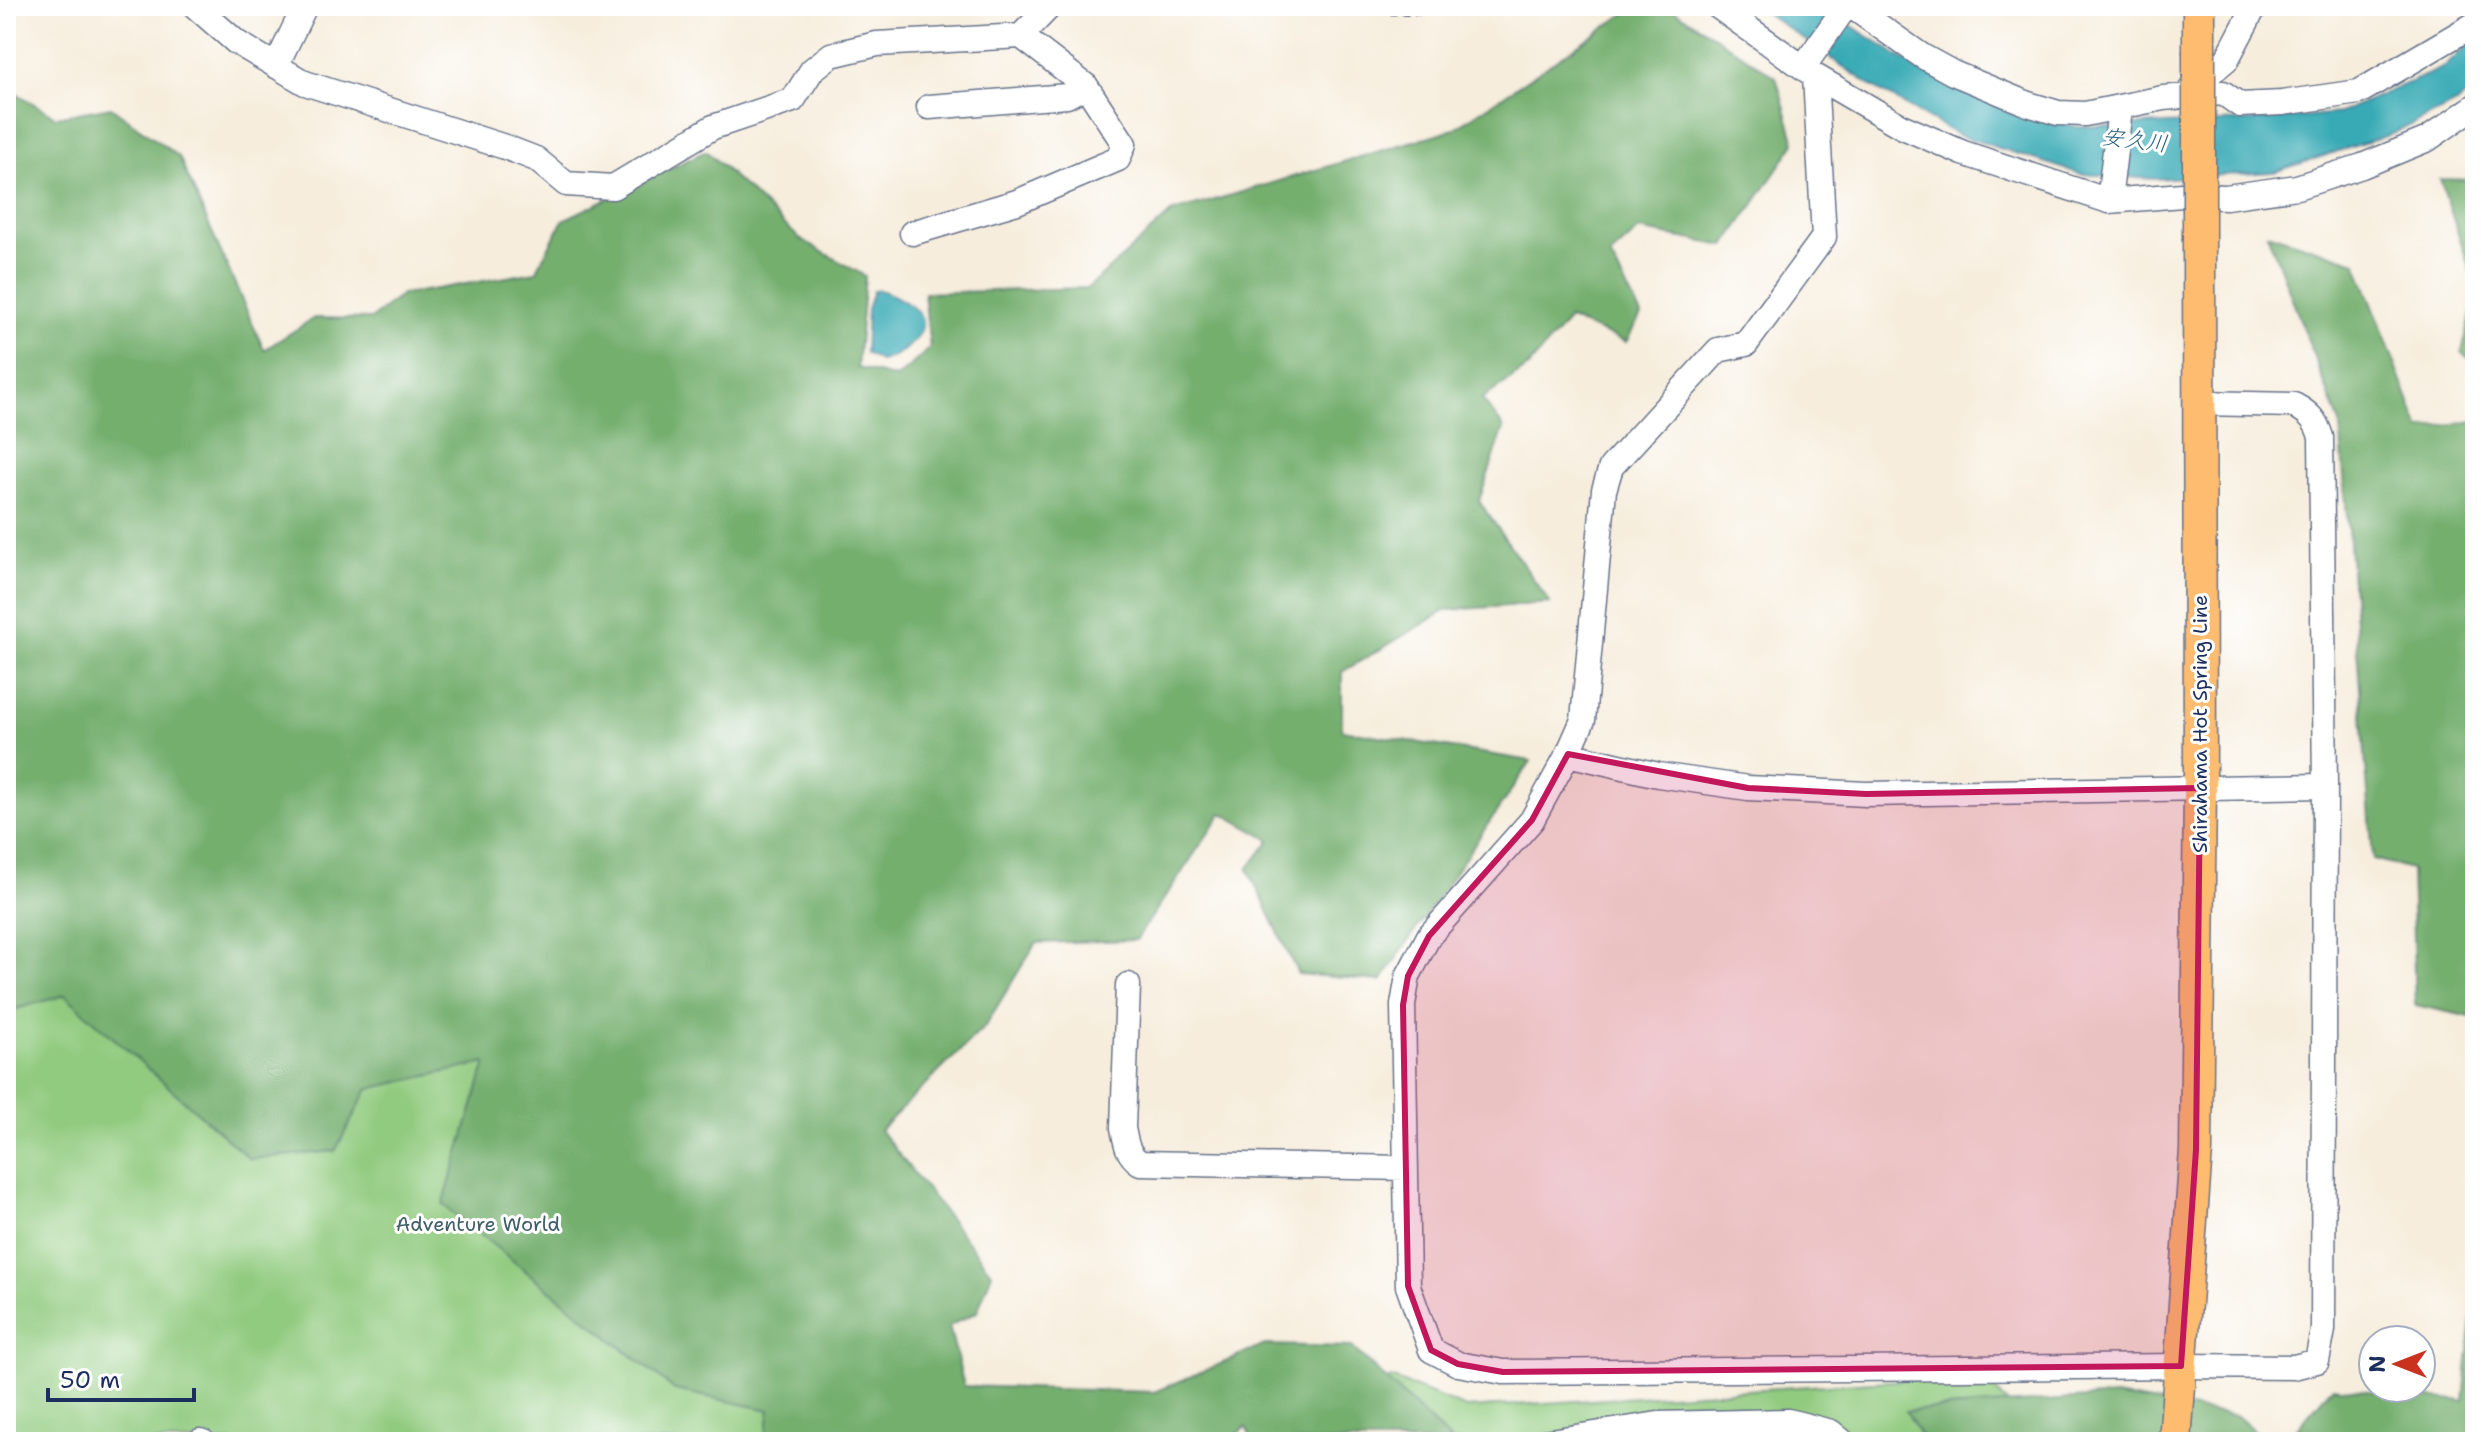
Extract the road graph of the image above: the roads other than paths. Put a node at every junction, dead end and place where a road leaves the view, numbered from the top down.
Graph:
1 (195, 6) edge
2 (305, 6) edge
3 (1050, 6) edge
4 (1717, 6) edge
5 (1848, 6) edge
6 (2199, 6) edge
7 (2255, 6) edge
8 (2475, 24) edge
9 (1021, 36) junction
10 (276, 66) junction
11 (1810, 71) junction
12 (1086, 86) junction
13 (2183, 96) junction
14 (2475, 106) edge
15 (929, 107) dead end
16 (2120, 112) junction
17 (2109, 196) junction
18 (912, 233) dead end
19 (2200, 403) junction
20 (1568, 754) junction
21 (2325, 786) junction
22 (2200, 788) junction
23 (1128, 985) dead end
24 (1406, 1168) junction
25 (2181, 1366) junction
26 (1544, 1442) edge
27 (1843, 1442) edge
28 (2175, 1442) edge

1 - 10 street
2 - 10 street
3 - 9 street
4 - 11 street
5 - 11 street
5 - 16 street
6 - 19 main road, Shirahama Hot Spring Line, bridge
7 - 13 street
8 - 13 street
9 - 10 street
9 - 12 street
11 - 17 street
11 - 20 street
12 - 15 street
12 - 18 street
13 - 16 street
14 - 17 street
16 - 17 street
19 - 21 street
19 - 22 main road, Shirahama Hot Spring Line
20 - 22 street
20 - 24 street
21 - 22 street
21 - 25 street
22 - 25 main road, Shirahama Hot Spring Line
23 - 24 street
24 - 25 street
25 - 28 main road, Shirahama Hot Spring Line
26 - 27 street

